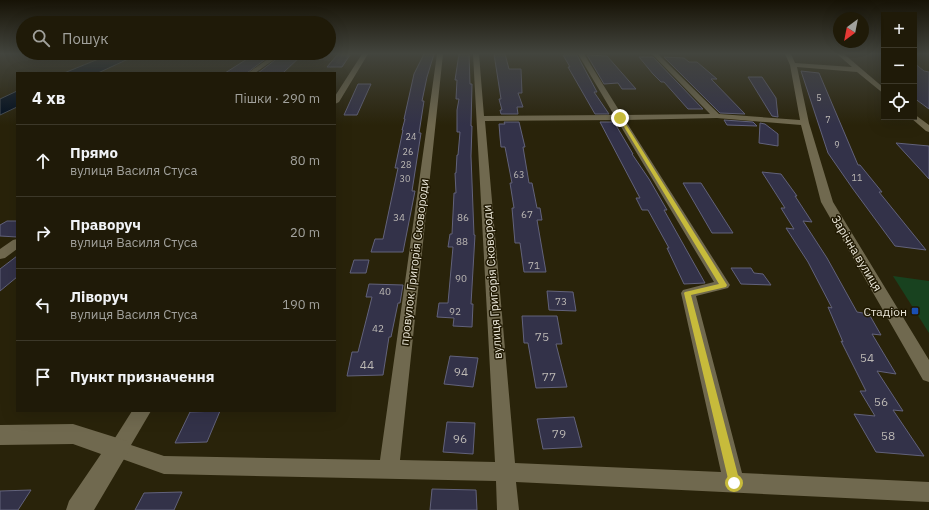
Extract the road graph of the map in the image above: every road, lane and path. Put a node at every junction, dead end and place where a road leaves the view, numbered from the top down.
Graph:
1 (350, 78) edge
2 (437, 78) edge
3 (478, 78) edge
4 (596, 78) edge
5 (679, 78) edge
6 (794, 78) edge
7 (869, 78) edge
8 (881, 89) edge
9 (336, 100) edge
10 (717, 116) junction
11 (481, 118) junction
12 (620, 118) junction
13 (917, 119) edge
14 (805, 122) junction
15 (929, 129) edge
16 (16, 244) edge
17 (0, 255) edge
18 (929, 375) edge
19 (141, 412) edge
20 (0, 435) edge
21 (118, 449) junction
22 (388, 469) junction
23 (506, 472) junction
24 (734, 483) junction
25 (929, 492) edge
26 (80, 510) edge
27 (508, 510) edge

1 - 9 street
2 - 22 street, провулок Григорія Сковороди
3 - 11 street, вулиця Григорія Сковороди
4 - 12 street
5 - 10 street
6 - 14 street, Зарічна вулиця
7 - 8 street
10 - 12 street
10 - 14 street
11 - 12 street
11 - 23 street, вулиця Григорія Сковороди
12 - 24 street
13 - 15 street
14 - 18 street, Зарічна вулиця
16 - 17 street
19 - 21 street
20 - 21 street
21 - 22 street
21 - 26 street
22 - 23 street
23 - 24 street
23 - 27 street, вулиця Григорія Сковороди
24 - 25 street

